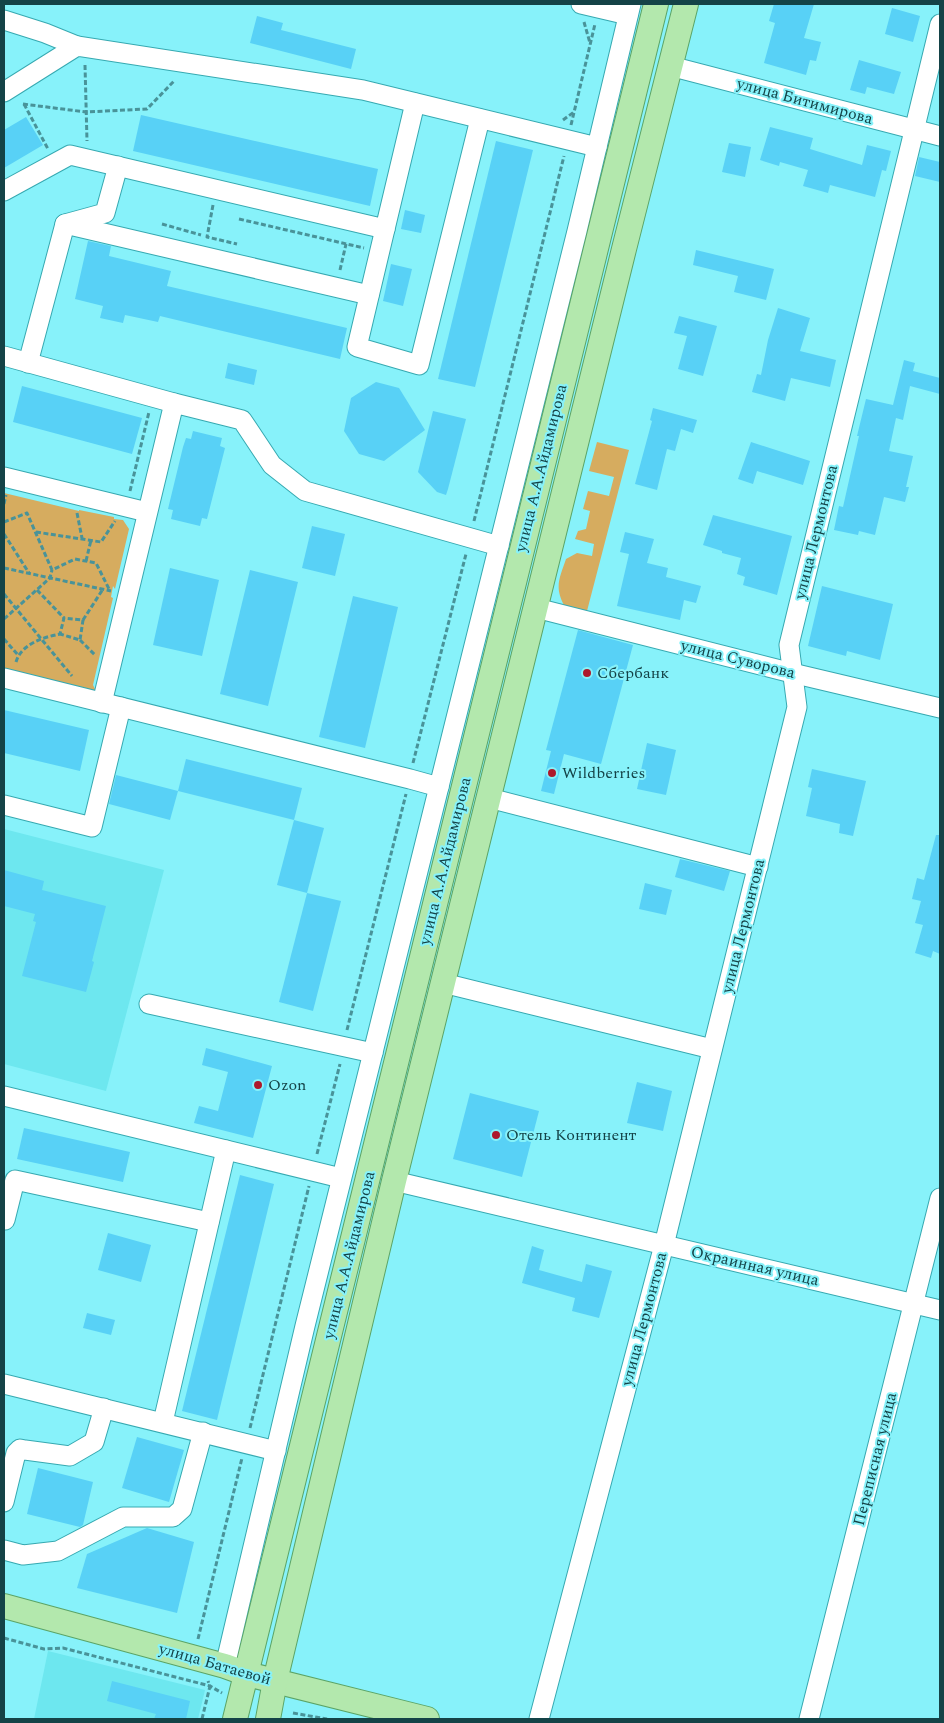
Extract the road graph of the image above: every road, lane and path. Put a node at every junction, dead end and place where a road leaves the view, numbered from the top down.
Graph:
1 (656, 4) edge
2 (686, 4) edge
3 (590, 6) edge
4 (630, 10) edge
5 (4, 20) edge
6 (940, 24) edge
7 (81, 47) junction
8 (202, 66) junction
9 (670, 66) junction
10 (8, 89) edge
11 (415, 103) junction
12 (24, 104) junction
13 (86, 112) junction
14 (480, 119) junction
15 (914, 129) junction
16 (940, 136) edge
17 (568, 140) junction
18 (597, 147) junction
19 (88, 159) junction
20 (55, 162) junction
21 (118, 166) junction
22 (216, 190) junction
23 (4, 191) edge
24 (239, 219) dead end
25 (65, 224) junction
26 (162, 224) dead end
27 (385, 229) junction
28 (201, 235) dead end
29 (346, 244) junction
30 (242, 245) dead end
31 (380, 252) junction
32 (332, 268) dead end
33 (370, 295) junction
34 (4, 356) edge
35 (28, 363) junction
36 (152, 397) junction
37 (174, 403) junction
38 (4, 477) edge
39 (75, 505) dead end
40 (123, 511) junction
41 (147, 512) junction
42 (4, 523) edge
43 (35, 532) junction
44 (4, 534) edge
45 (82, 538) junction
46 (470, 538) junction
47 (91, 540) junction
48 (499, 546) junction
49 (86, 561) junction
50 (4, 568) edge
51 (52, 570) junction
52 (29, 574) junction
53 (50, 578) junction
54 (103, 589) junction
55 (36, 590) junction
56 (110, 591) junction
57 (119, 593) dead end
58 (4, 594) edge
59 (536, 608) junction
60 (16, 609) junction
61 (64, 618) junction
62 (4, 619) edge
63 (83, 620) junction
64 (60, 634) junction
65 (40, 638) junction
66 (4, 639) edge
67 (80, 640) junction
68 (18, 655) junction
69 (98, 657) dead end
70 (7, 669) edge
71 (792, 673) junction
72 (67, 675) dead end
73 (72, 676) junction
74 (81, 678) dead end
75 (102, 703) junction
76 (121, 707) junction
77 (940, 708) edge
78 (410, 779) junction
79 (439, 787) junction
80 (489, 798) junction
81 (4, 805) edge
82 (758, 867) junction
83 (443, 983) junction
84 (149, 1004) dead end
85 (345, 1036) dead end
86 (712, 1049) junction
87 (373, 1053) junction
88 (342, 1056) dead end
89 (4, 1096) edge
90 (226, 1150) junction
91 (315, 1162) dead end
92 (311, 1178) dead end
93 (342, 1178) junction
94 (394, 1181) junction
95 (940, 1198) edge
96 (4, 1221) edge
97 (209, 1222) junction
98 (664, 1245) junction
99 (915, 1303) junction
100 (940, 1310) edge
101 (4, 1384) edge
102 (104, 1408) junction
103 (163, 1422) junction
104 (203, 1432) junction
105 (246, 1443) junction
106 (276, 1451) junction
107 (4, 1502) edge
108 (4, 1550) edge
109 (4, 1606) edge
110 (4, 1638) edge
111 (198, 1639) dead end
112 (236, 1670) junction
113 (275, 1681) junction
114 (223, 1694) dead end
115 (293, 1713) dead end
116 (320, 1718) edge
117 (235, 1719) edge
118 (268, 1719) edge
119 (327, 1719) edge
120 (427, 1719) edge
121 (539, 1719) edge
122 (809, 1719) edge

1 - 112 main road, улица А.А.Айдамирова
2 - 9 main road, улица А.А.Айдамирова
3 - 4 street
3 - 17 path
4 - 18 street
5 - 7 street
6 - 15 street, улица Лермонтова
7 - 8 street
7 - 10 street
7 - 13 path
8 - 11 street
8 - 13 path
9 - 15 street, улица Битимирова
9 - 59 main road, улица А.А.Айдамирова
10 - 12 path
11 - 14 street
11 - 27 street
12 - 13 path
12 - 20 path
13 - 19 path
14 - 17 street
14 - 33 street
15 - 16 street, улица Битимирова
15 - 71 street, улица Лермонтова
17 - 18 street
17 - 46 path
18 - 48 street
19 - 20 street
19 - 21 street
20 - 23 street
21 - 22 street
21 - 25 street
22 - 27 street
22 - 30 path
24 - 29 path
25 - 33 street
25 - 35 street
26 - 28 path
27 - 31 street
29 - 31 path
29 - 32 path
31 - 33 street
34 - 35 street
35 - 36 street
36 - 37 street
36 - 40 path
37 - 41 street
37 - 46 street
38 - 40 street
39 - 45 path
40 - 41 street
40 - 47 path
41 - 75 street
42 - 43 path
43 - 45 path
43 - 51 path
44 - 52 path
45 - 47 path
46 - 48 street
46 - 78 path
47 - 49 path
48 - 79 street
49 - 51 path
49 - 56 path
50 - 52 path
51 - 53 path
52 - 53 path
53 - 54 path
53 - 55 path
54 - 56 path
54 - 63 path
55 - 60 path
55 - 61 path
56 - 57 path
58 - 60 path
59 - 71 street, улица Суворова
59 - 80 main road, улица А.А.Айдамирова
60 - 62 path
60 - 65 path
61 - 63 path
61 - 64 path
63 - 67 path
64 - 65 path
64 - 67 path
65 - 68 path
65 - 73 path
66 - 68 path
67 - 69 path
68 - 70 path
70 - 75 street
71 - 77 street, улица Суворова
71 - 82 street, улица Лермонтова
72 - 73 path
73 - 74 path
75 - 76 street
76 - 78 street
76 - 81 street
78 - 79 street
78 - 85 path
79 - 87 street
80 - 82 street
80 - 83 main road, улица А.А.Айдамирова
82 - 86 street, улица Лермонтова
83 - 86 street
83 - 94 main road, улица А.А.Айдамирова
84 - 87 street
86 - 98 street, улица Лермонтова
87 - 93 street
88 - 91 path
89 - 90 street
90 - 93 street
90 - 97 street
92 - 105 path
93 - 106 street
94 - 98 street, Окраинная улица
94 - 113 main road, улица А.А.Айдамирова
95 - 99 street, Переписная улица
96 - 97 street
97 - 103 street
98 - 99 street, Окраинная улица
98 - 121 street, улица Лермонтова
99 - 100 street, Окраинная улица
99 - 122 street, Переписная улица
101 - 102 street
102 - 103 street
102 - 107 street
103 - 104 street
104 - 105 street
104 - 108 street
105 - 106 street
105 - 111 path
106 - 112 street
109 - 112 main road, улица Батаевой
110 - 114 path
112 - 113 main road, улица Батаевой
112 - 117 main road, улица А.А.Айдамирова
113 - 118 main road, улица А.А.Айдамирова
113 - 120 main road, улица Батаевой
115 - 116 path
116 - 119 path

